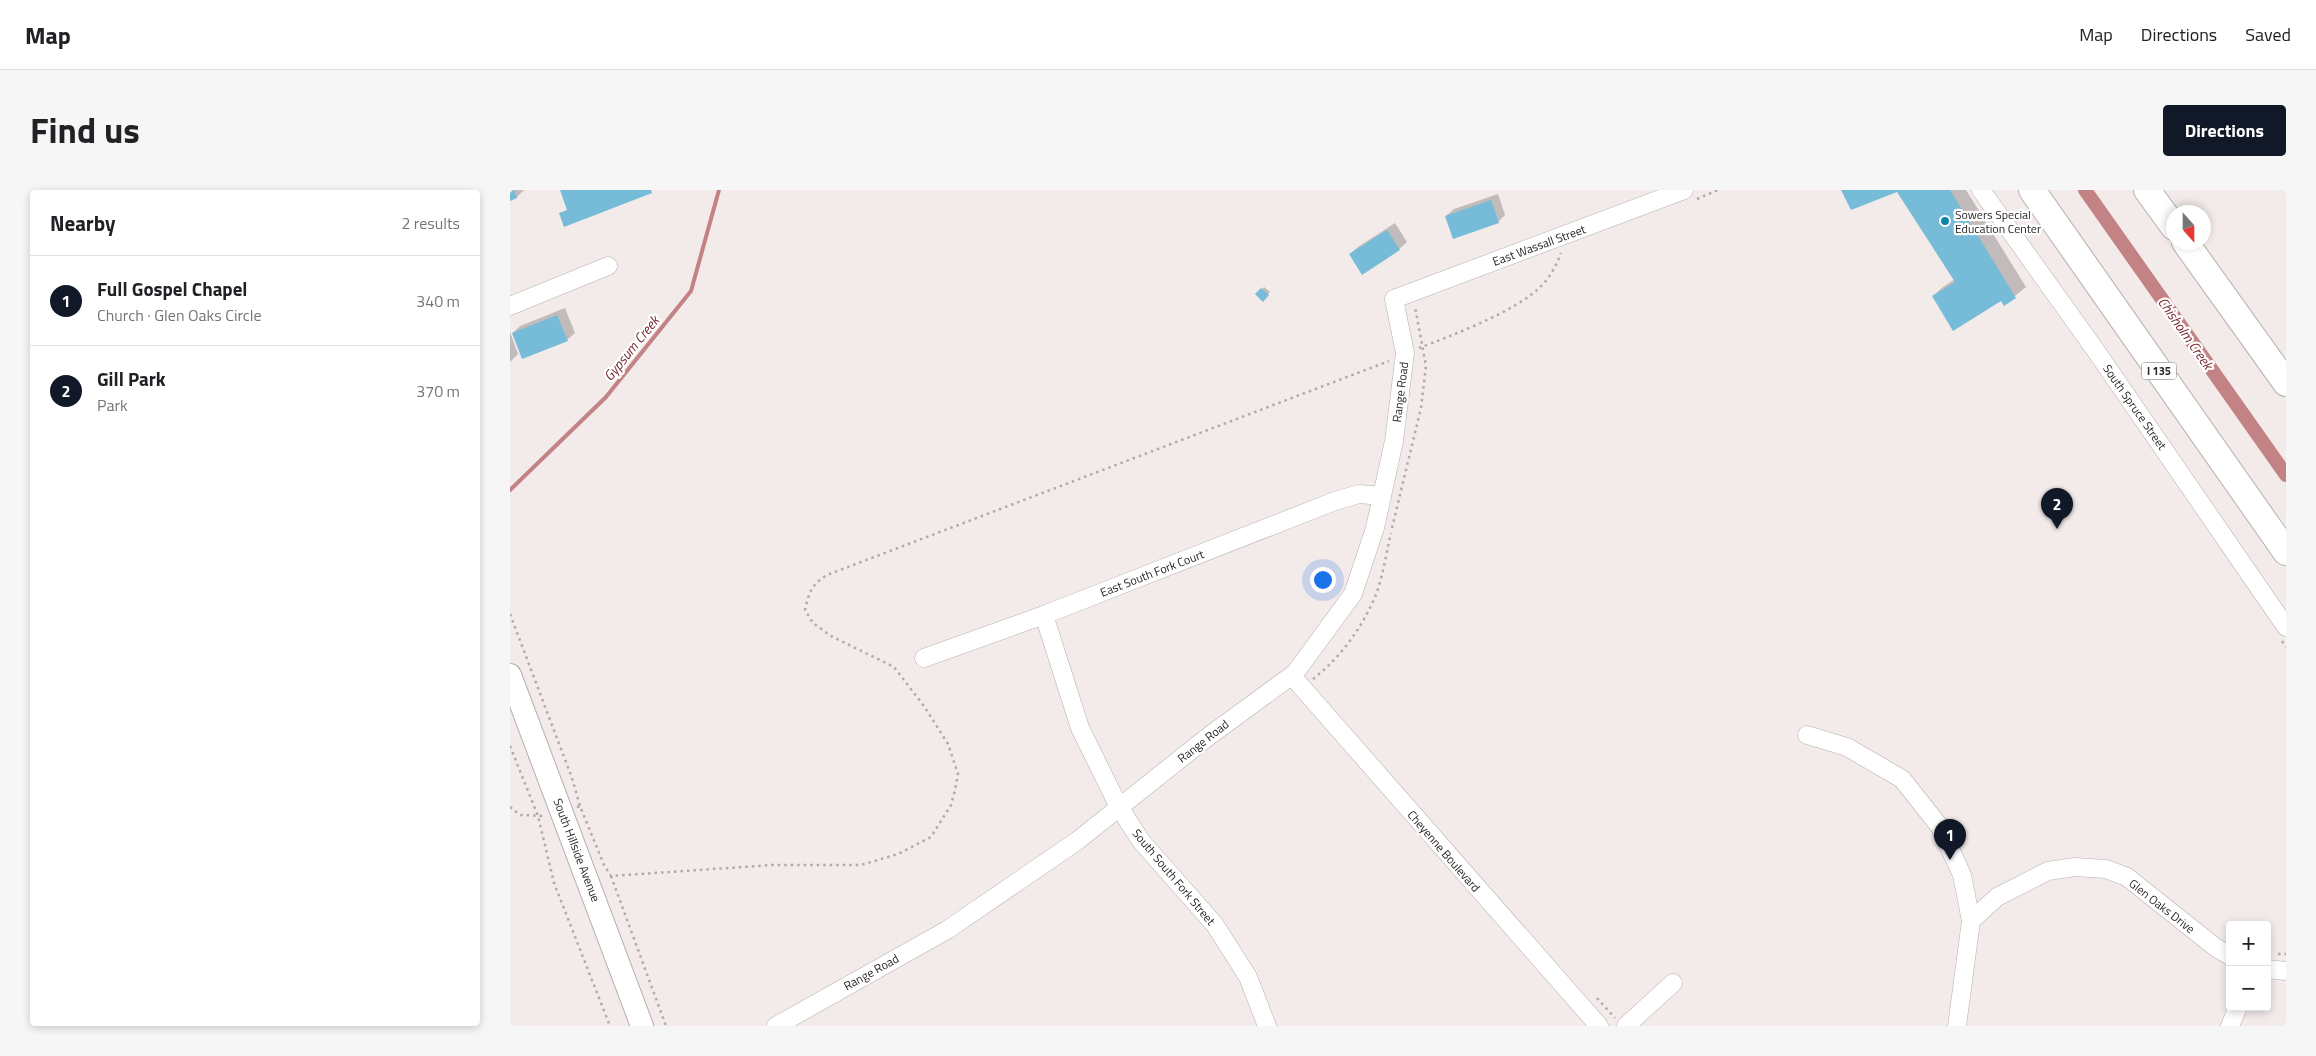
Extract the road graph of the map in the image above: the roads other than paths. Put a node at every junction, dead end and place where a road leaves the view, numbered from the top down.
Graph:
1 (1684, 190) edge
2 (1981, 190) edge
3 (2032, 190) edge
4 (2147, 190) edge
5 (2166, 216) edge
6 (2191, 250) edge
7 (608, 266) dead end
8 (1394, 299) joint
9 (510, 306) edge
10 (2286, 383) edge
11 (1382, 496) junction
12 (2286, 552) edge
13 (1044, 615) junction
14 (2286, 627) edge
15 (924, 658) dead end
16 (510, 675) edge
17 (1292, 676) junction
18 (1807, 735) dead end
19 (1119, 807) junction
20 (1971, 921) junction
21 (2226, 954) edge
22 (2271, 969) edge
23 (2286, 971) edge
24 (1673, 983) dead end
25 (2236, 1011) edge
26 (1622, 1024) edge
27 (642, 1026) edge
28 (776, 1026) edge
29 (1267, 1026) edge
30 (1598, 1026) edge
31 (1957, 1026) edge
32 (2230, 1026) edge

1 - 8 street, East Wassall Street
2 - 14 street, South Spruce Street
3 - 12 highway, I 135
4 - 5 highway
6 - 10 highway
7 - 9 street
8 - 11 street, Range Road
11 - 13 street, East South Fork Court
11 - 17 street, Range Road
13 - 15 street, East South Fork Court
13 - 19 street, South South Fork Street
16 - 27 main road, South Hillside Avenue
17 - 19 street, Range Road
17 - 30 street, Cheyenne Boulevard
18 - 20 street
19 - 28 street, Range Road
19 - 29 street, South South Fork Street
20 - 21 street, Glen Oaks Drive
20 - 31 street
22 - 23 street
24 - 26 street
25 - 32 street

